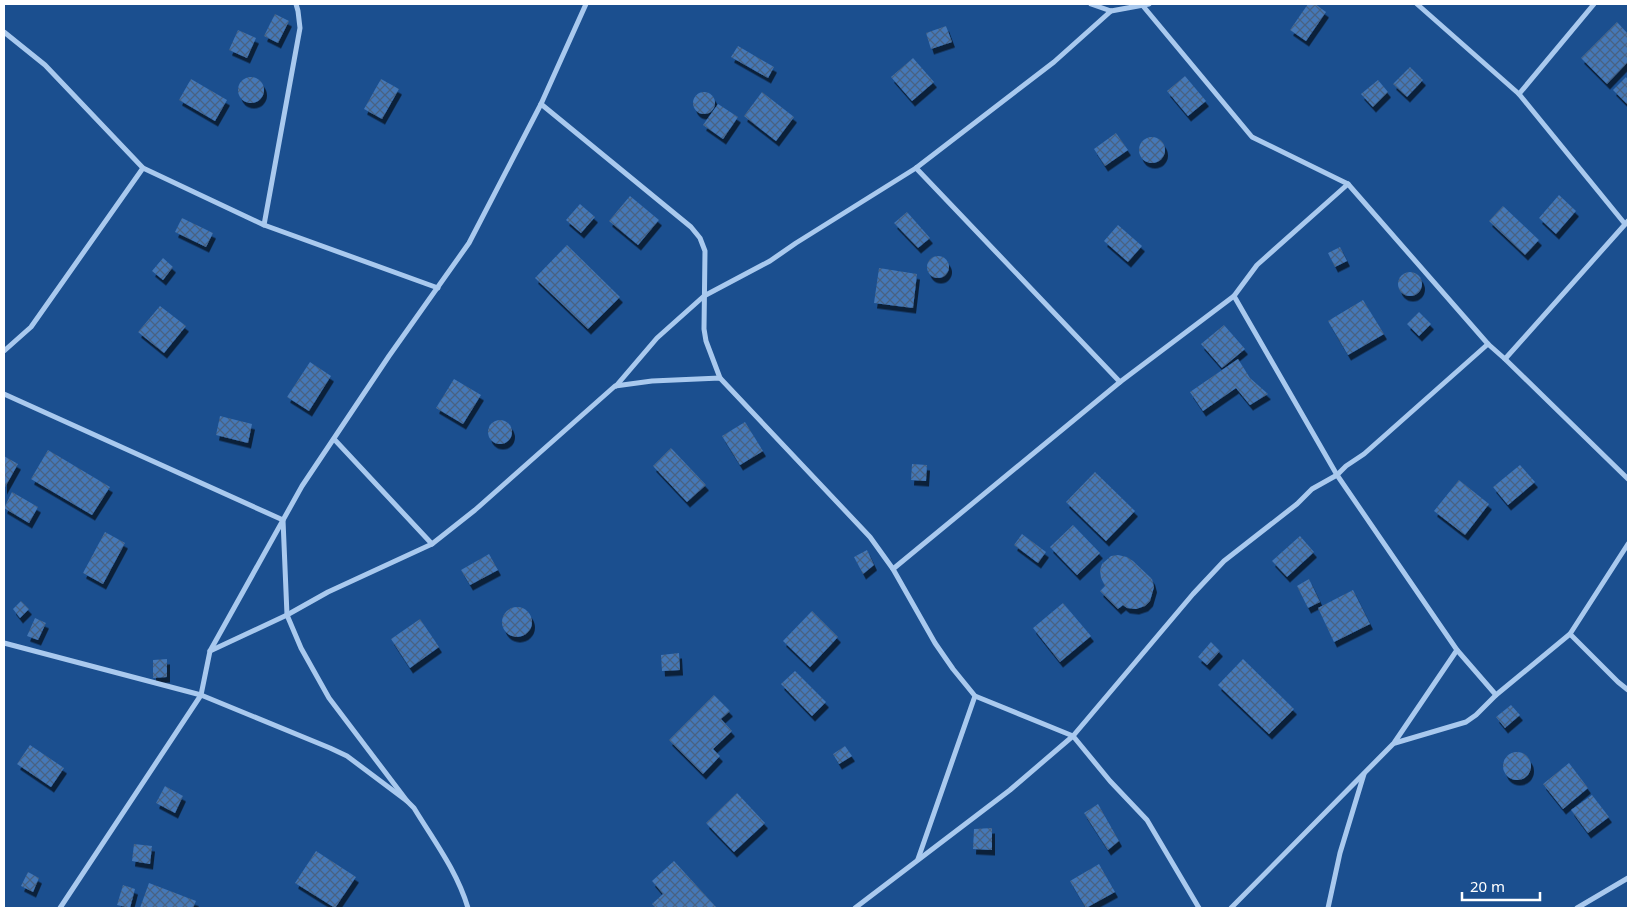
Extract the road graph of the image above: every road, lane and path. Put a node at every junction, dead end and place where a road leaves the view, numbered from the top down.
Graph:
1 (296, 4) edge
2 (586, 4) edge
3 (1091, 4) edge
4 (1149, 4) edge
5 (1418, 4) edge
6 (1594, 4) edge
7 (1143, 6) junction
8 (1111, 12) junction
9 (4, 32) edge
10 (1519, 94) junction
11 (541, 104) junction
12 (143, 168) junction
13 (916, 168) junction
14 (1348, 184) junction
15 (1627, 223) edge
16 (264, 225) junction
17 (438, 288) junction
18 (704, 296) junction
19 (1234, 296) junction
20 (1488, 344) junction
21 (4, 351) edge
22 (1505, 359) junction
23 (720, 378) junction
24 (1120, 382) junction
25 (615, 386) junction
26 (4, 394) edge
27 (334, 439) junction
28 (1337, 475) junction
29 (1628, 479) edge
30 (283, 520) junction
31 (432, 544) junction
32 (1628, 544) edge
33 (893, 569) junction
34 (287, 615) junction
35 (1570, 634) junction
36 (4, 643) edge
37 (1457, 650) junction
38 (210, 651) junction
39 (1628, 690) edge
40 (201, 695) junction
41 (1496, 695) junction
42 (976, 696) junction
43 (1073, 736) junction
44 (1394, 743) junction
45 (1364, 772) junction
46 (407, 801) junction
47 (918, 860) junction
48 (1628, 878) edge
49 (60, 908) edge
50 (468, 908) edge
51 (855, 908) edge
52 (1198, 908) edge
53 (1231, 908) edge
54 (1328, 908) edge
55 (1577, 908) edge

1 - 16 street
2 - 11 street
3 - 8 street
4 - 7 street
5 - 10 street
6 - 10 street
7 - 8 street
7 - 14 street
8 - 13 street
9 - 12 street
10 - 15 street
11 - 17 street
11 - 18 street
12 - 16 street
12 - 21 street
13 - 18 street
13 - 24 street
14 - 19 street
14 - 20 street
15 - 22 street
16 - 17 street
17 - 27 street
18 - 23 street
18 - 25 street
19 - 24 street
19 - 28 street
20 - 22 street
20 - 28 street
22 - 29 street
23 - 25 street
23 - 33 street
24 - 33 street
25 - 31 street
26 - 30 street
27 - 30 street
27 - 31 street
28 - 37 street
28 - 43 street
30 - 34 street
30 - 38 street
31 - 34 street
32 - 35 street
33 - 42 street
34 - 38 street
34 - 46 street
35 - 39 street
35 - 41 street
36 - 40 street
37 - 41 street
37 - 44 street
38 - 40 street
40 - 46 street
40 - 49 street
41 - 44 street
42 - 43 street
42 - 47 street
43 - 47 street
43 - 52 street
44 - 45 street
45 - 53 street
45 - 54 street
46 - 50 street
47 - 51 street
48 - 55 street

